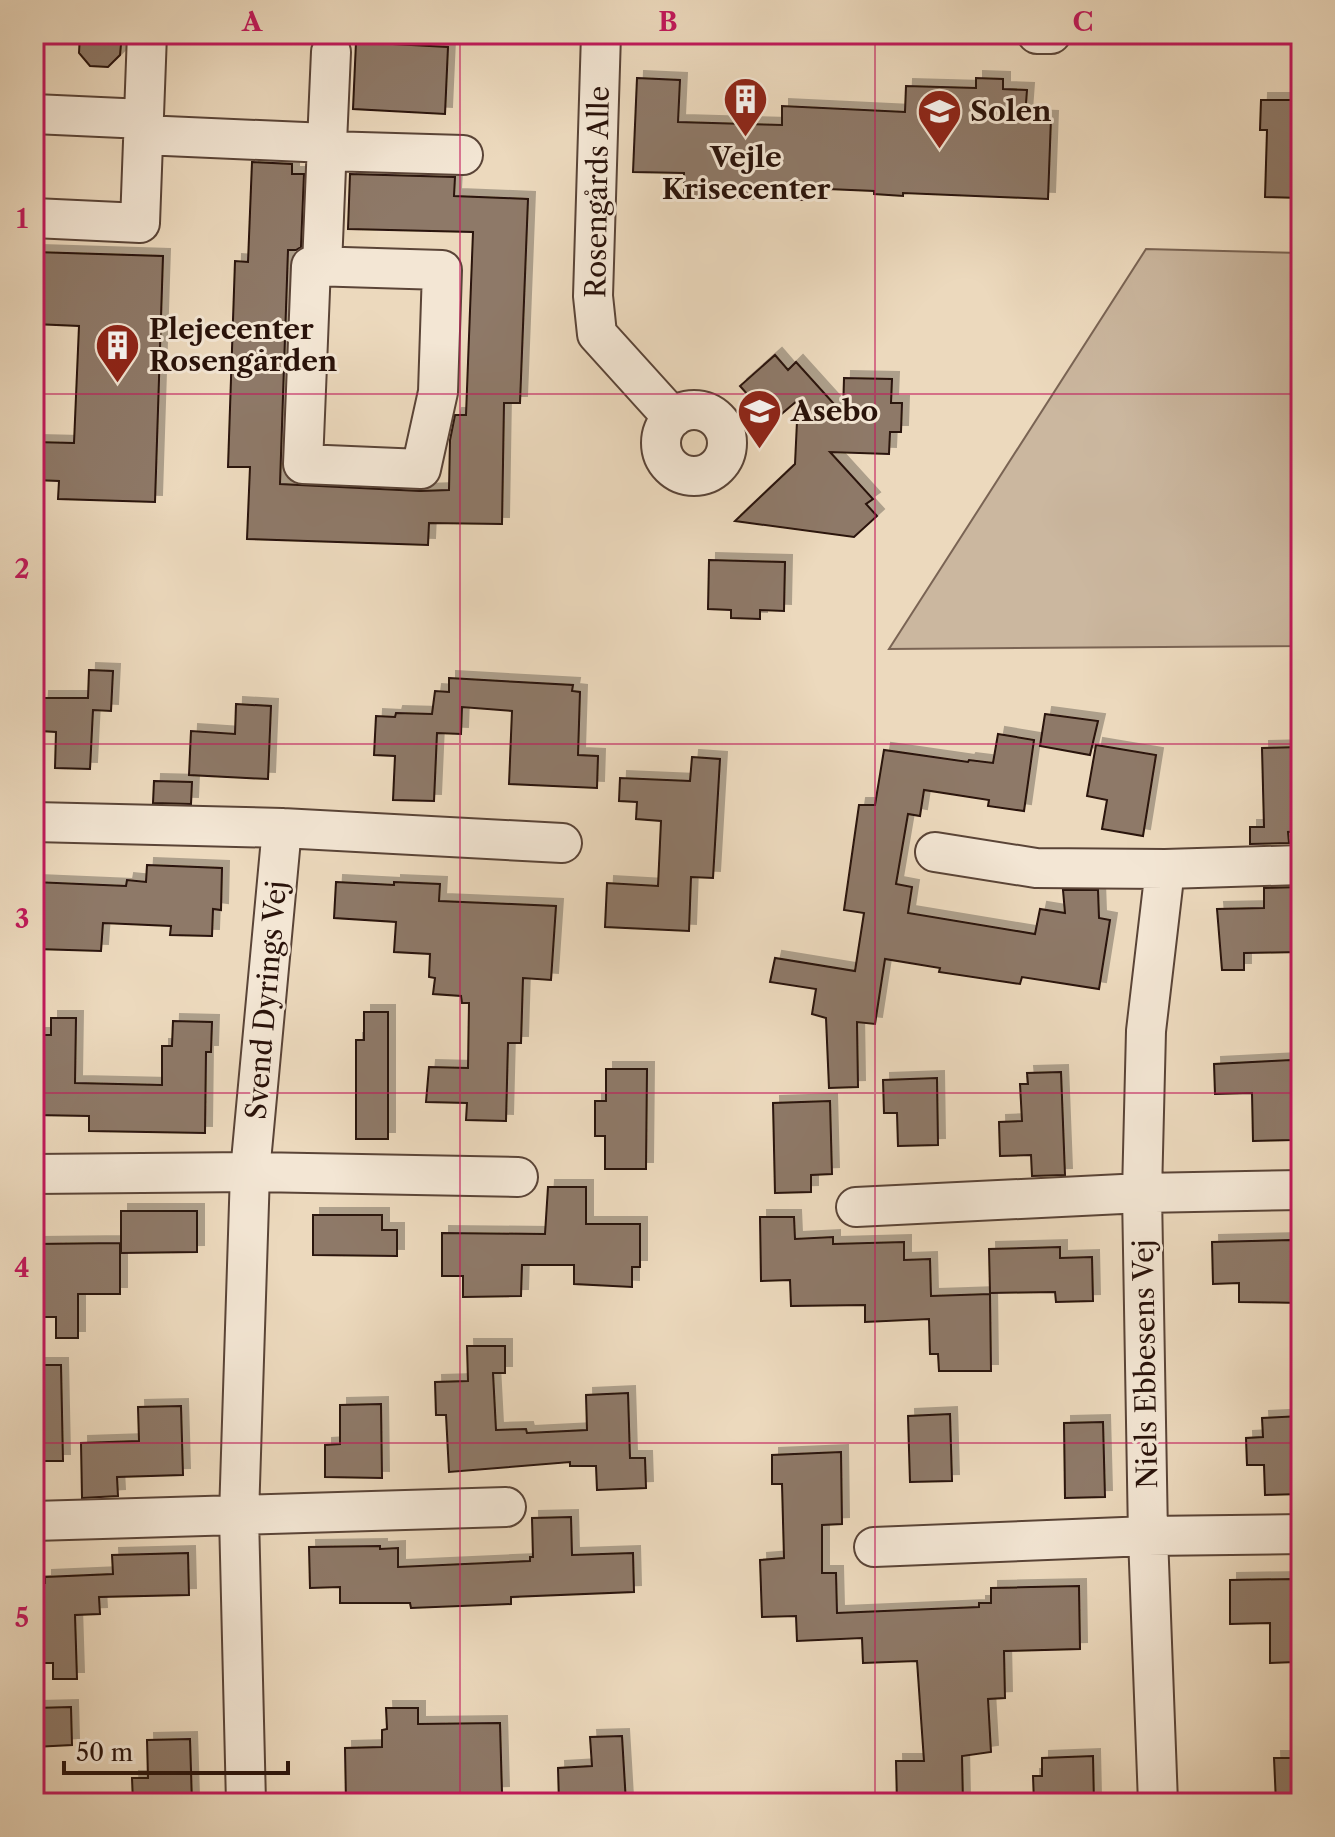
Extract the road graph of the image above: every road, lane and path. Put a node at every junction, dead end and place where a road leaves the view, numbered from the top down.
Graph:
1 (147, 34) edge
2 (601, 34) edge
3 (1037, 34) edge
4 (1051, 34) edge
5 (331, 52) dead end
6 (34, 114) edge
7 (144, 127) junction
8 (327, 147) junction
9 (463, 155) dead end
10 (34, 218) edge
11 (322, 266) junction
12 (673, 418) dead end
13 (34, 822) edge
14 (282, 828) junction
15 (562, 843) dead end
16 (935, 852) dead end
17 (1301, 865) edge
18 (1165, 869) junction
19 (250, 1172) junction
20 (34, 1174) edge
21 (518, 1177) dead end
22 (1301, 1190) edge
23 (1142, 1193) junction
24 (856, 1207) dead end
25 (506, 1507) dead end
26 (239, 1516) junction
27 (34, 1521) edge
28 (1301, 1534) edge
29 (1148, 1536) junction
30 (874, 1547) dead end
31 (246, 1803) edge
32 (1158, 1803) edge

1 - 7 street
2 - 12 street, Rosengårds Alle
3 - 4 street
5 - 8 street
6 - 7 street
7 - 8 street
7 - 10 street
8 - 9 street
8 - 11 street
11 - 11 street
13 - 14 street
14 - 15 street
14 - 19 street, Svend Dyrings Vej
16 - 18 street
17 - 18 street
18 - 23 street, Niels Ebbesens Vej
19 - 20 street
19 - 21 street
19 - 26 street, Svend Dyrings Vej
22 - 23 street
23 - 24 street
23 - 29 street, Niels Ebbesens Vej
25 - 26 street
26 - 27 street
26 - 31 street, Svend Dyrings Vej
28 - 29 street
29 - 30 street
29 - 32 street, Niels Ebbesens Vej

